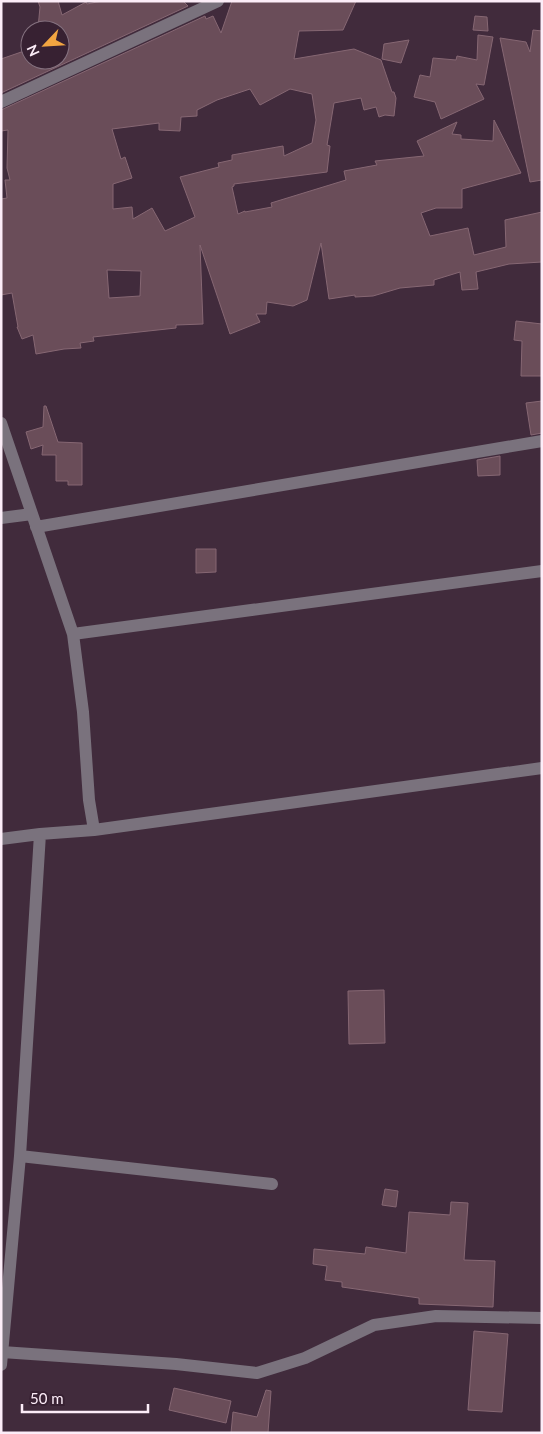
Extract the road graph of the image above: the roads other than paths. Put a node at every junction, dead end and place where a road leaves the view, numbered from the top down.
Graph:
1 (218, 1) edge
2 (1, 102) edge
3 (1, 423) edge
4 (542, 441) edge
5 (32, 514) junction
6 (1, 518) edge
7 (36, 527) junction
8 (542, 571) edge
9 (73, 634) junction
10 (542, 768) edge
11 (94, 830) junction
12 (40, 834) junction
13 (1, 840) edge
14 (20, 1156) junction
15 (272, 1184) dead end
16 (542, 1318) edge
17 (2, 1359) edge

1 - 2 street
3 - 5 street
4 - 7 street
5 - 6 street
5 - 7 street
7 - 9 street
8 - 9 street
9 - 11 street
10 - 11 street
11 - 12 street
12 - 13 street
12 - 14 street
14 - 15 street
14 - 17 street
16 - 17 street

